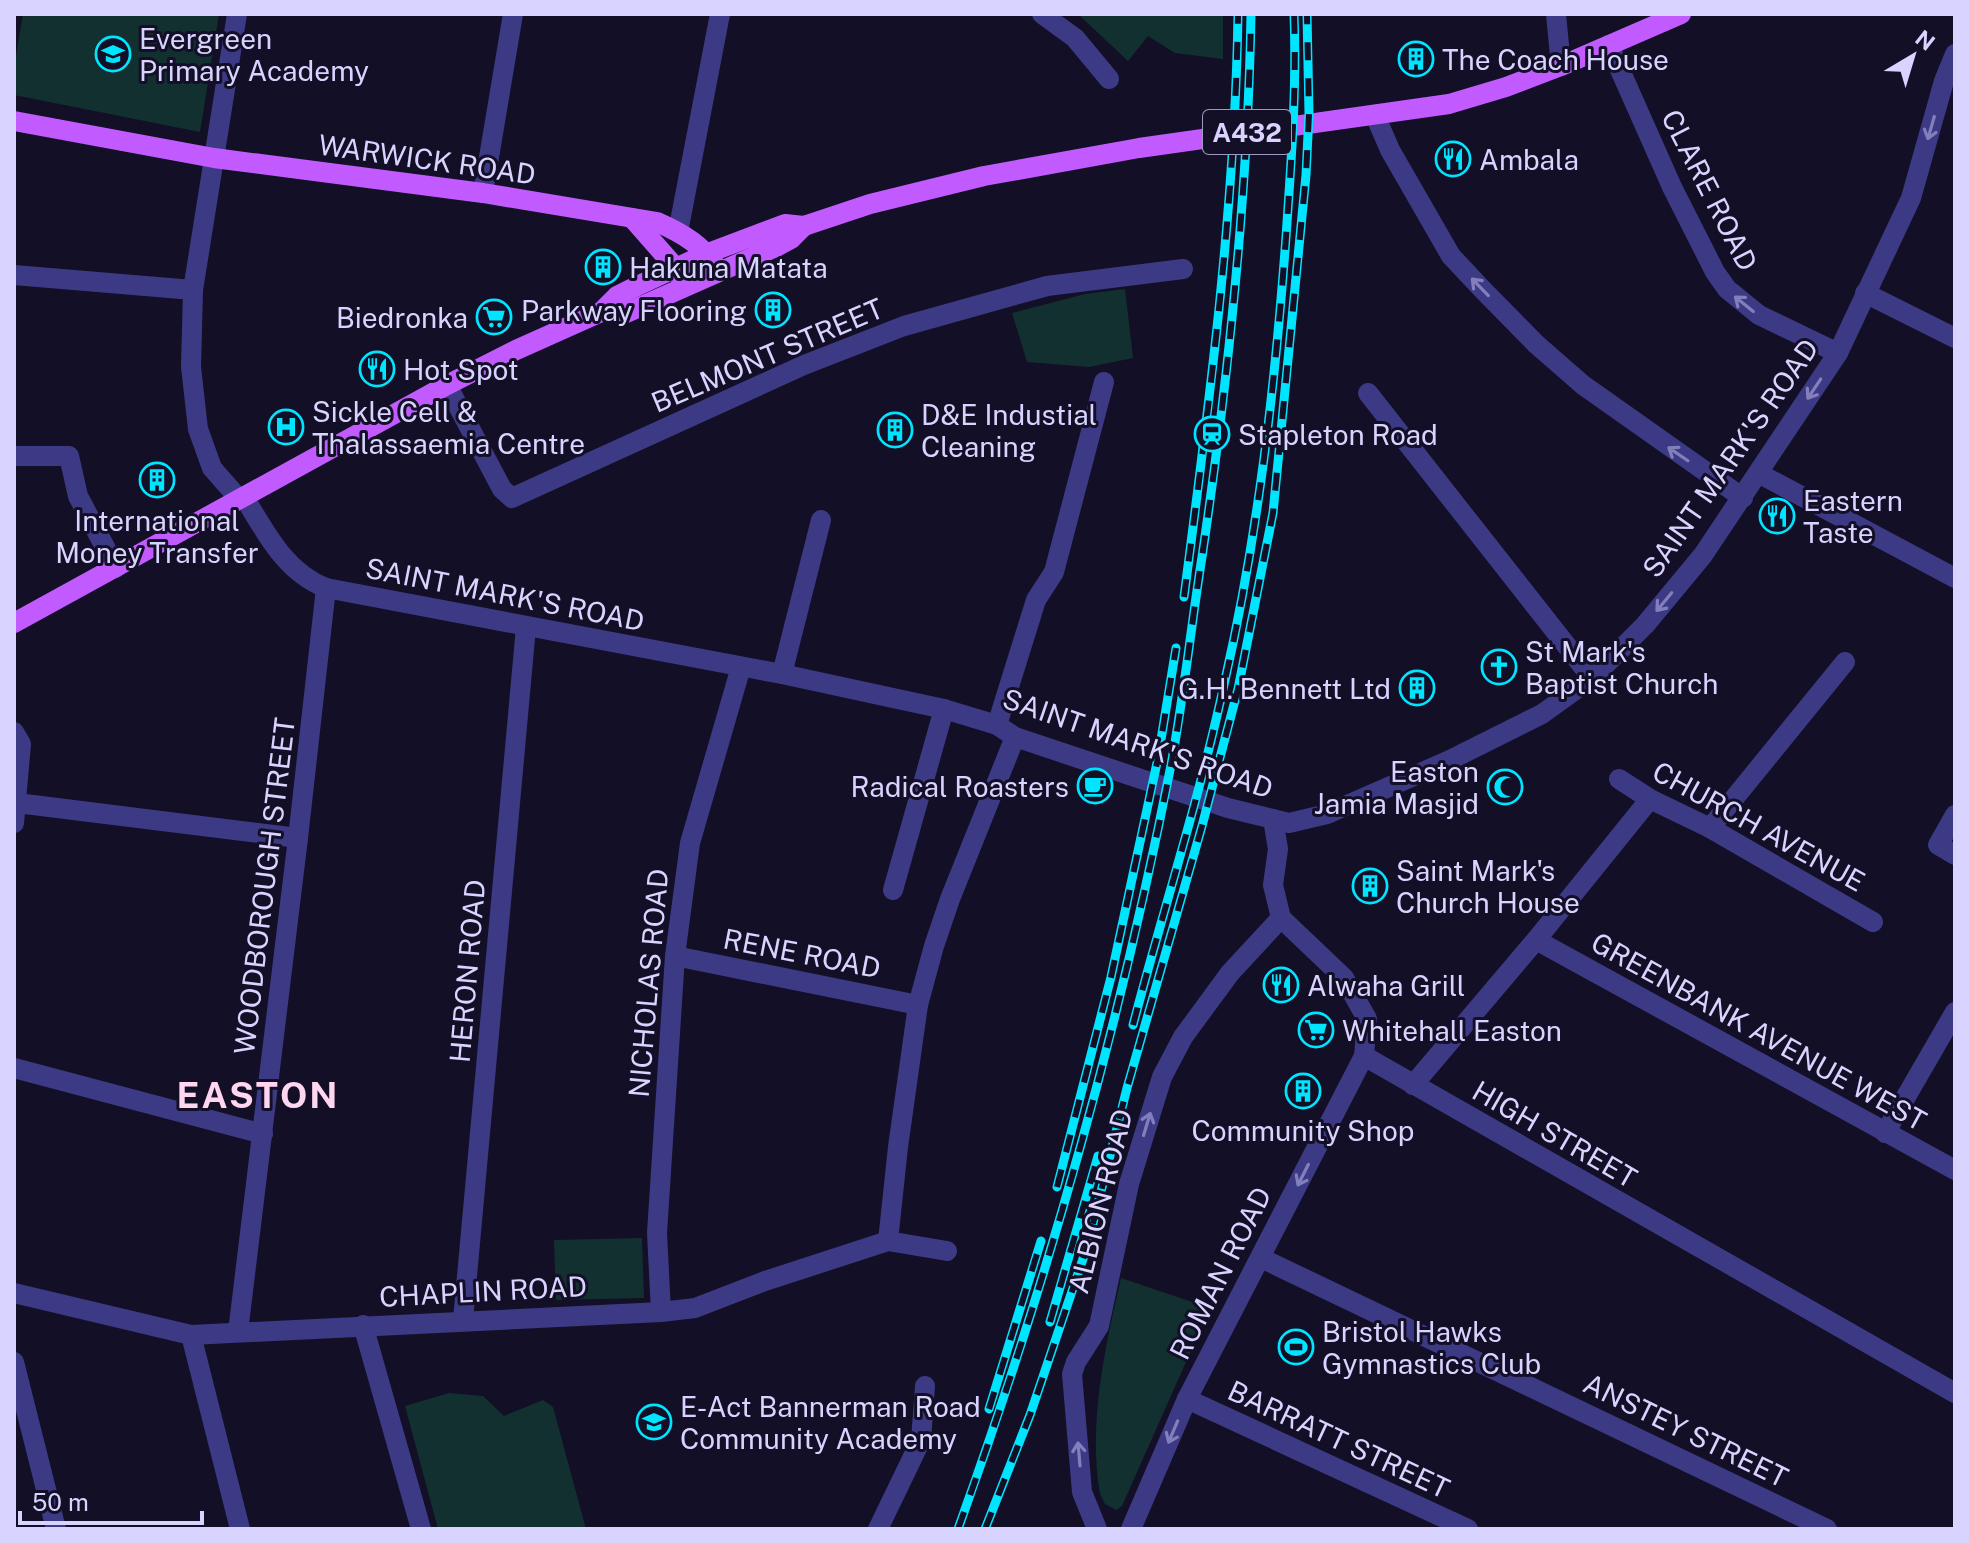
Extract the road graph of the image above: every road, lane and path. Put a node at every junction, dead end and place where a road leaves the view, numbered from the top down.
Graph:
1 (237, 14) edge
2 (513, 14) edge
3 (720, 14) edge
4 (1042, 14) edge
5 (1556, 14) edge
6 (1681, 14) edge
7 (1609, 45) junction
8 (1955, 54) edge
9 (1561, 66) junction
10 (1109, 79) dead end
11 (1949, 82) edge
12 (1375, 115) junction
13 (14, 121) edge
14 (214, 158) junction
15 (483, 193) junction
16 (632, 218) junction
17 (678, 232) junction
18 (714, 262) junction
19 (676, 268) junction
20 (1183, 269) dead end
21 (14, 275) edge
22 (685, 287) junction
23 (193, 290) junction
24 (1865, 293) junction
25 (601, 312) junction
26 (1955, 338) edge
27 (1838, 353) junction
28 (1104, 382) dead end
29 (447, 385) junction
30 (1368, 393) dead end
31 (14, 456) edge
32 (1758, 473) junction
33 (242, 498) junction
34 (1743, 498) junction
35 (821, 520) dead end
36 (116, 568) junction
37 (1955, 578) edge
38 (326, 588) junction
39 (14, 623) edge
40 (526, 627) junction
41 (1845, 662) dead end
42 (741, 667) junction
43 (782, 674) junction
44 (1592, 678) junction
45 (944, 709) junction
46 (997, 725) junction
47 (14, 732) edge
48 (1015, 737) junction
49 (1619, 779) dead end
50 (1650, 799) junction
51 (15, 813) edge
52 (1955, 815) edge
53 (1273, 819) junction
54 (1710, 828) junction
55 (298, 838) junction
56 (1955, 855) edge
57 (893, 890) dead end
58 (1281, 918) junction
59 (1873, 922) dead end
60 (1536, 940) junction
61 (675, 956) junction
62 (918, 1005) junction
63 (1955, 1012) edge
64 (1364, 1056) junction
65 (14, 1068) edge
66 (1413, 1085) junction
67 (1885, 1133) junction
68 (263, 1134) junction
69 (1955, 1170) edge
70 (888, 1241) junction
71 (947, 1251) dead end
72 (1261, 1258) junction
73 (14, 1293) edge
74 (661, 1312) junction
75 (463, 1320) junction
76 (363, 1325) junction
77 (238, 1332) junction
78 (191, 1335) junction
79 (14, 1362) edge
80 (925, 1386) dead end
81 (1955, 1393) edge
82 (1187, 1399) junction
83 (1088, 1510) junction
84 (1125, 1527) edge
85 (56, 1529) edge
86 (240, 1529) edge
87 (421, 1529) edge
88 (878, 1529) edge
89 (1097, 1529) edge
90 (1468, 1529) edge
91 (1827, 1529) edge

1 - 14 street
2 - 15 street
3 - 17 street
4 - 10 street
5 - 9 street
6 - 7 main road, A432
7 - 9 main road, A432
27 -> 7 street, CLARE ROAD
8 - 11 street, SAINT MARK'S ROAD
9 - 12 main road, A432
11 -> 24 street, SAINT MARK'S ROAD
12 - 18 main road, A432
34 -> 12 street
13 - 14 main road, WARWICK ROAD
14 - 15 main road, WARWICK ROAD
14 - 23 street
15 - 16 main road, WARWICK ROAD
16 - 17 main road, WARWICK ROAD
16 - 19 main road
17 - 18 main road, WARWICK ROAD
18 - 19 main road, A432
18 - 22 main road, A432
19 - 22 main road
19 - 25 main road, A432
20 - 29 street, BELMONT STREET
21 - 23 street
22 - 25 main road, A432
23 - 33 street, SAINT MARK'S ROAD
24 - 26 street
24 - 27 street, SAINT MARK'S ROAD
25 - 29 main road, A432
27 -> 32 street, SAINT MARK'S ROAD
28 - 46 street
29 - 33 main road, A432
30 - 44 street
31 - 36 street
32 - 34 street, SAINT MARK'S ROAD
32 - 37 street
33 - 36 main road, A432
33 - 38 street, SAINT MARK'S ROAD
34 -> 44 street, SAINT MARK'S ROAD
35 - 43 street
36 - 39 main road, A432
38 - 40 street, SAINT MARK'S ROAD
38 - 55 street, WOODBOROUGH STREET
40 - 42 street, SAINT MARK'S ROAD
40 - 75 street, HERON ROAD
41 - 54 street
42 - 43 street, SAINT MARK'S ROAD
42 - 61 street, NICHOLAS ROAD
43 - 45 street, SAINT MARK'S ROAD
44 - 53 street, SAINT MARK'S ROAD
45 - 46 street, SAINT MARK'S ROAD
45 - 57 street
46 - 48 street, SAINT MARK'S ROAD
47 - 51 street
48 - 53 street, SAINT MARK'S ROAD
48 - 62 street
49 - 50 street, CHURCH AVENUE
50 - 54 street, CHURCH AVENUE
50 - 60 street
51 - 55 street
52 - 56 street
53 - 58 street
54 - 59 street, CHURCH AVENUE
55 - 68 street, WOODBOROUGH STREET
58 - 64 street
83 -> 58 street, ALBION ROAD
60 - 66 street
60 - 67 street, GREENBANK AVENUE WEST
61 - 62 street, RENE ROAD
61 - 74 street, NICHOLAS ROAD
62 - 70 street
63 - 67 street
64 - 66 street, HIGH STREET
64 -> 72 street, ROMAN ROAD
65 - 68 street
66 - 81 street, HIGH STREET
67 - 69 street, GREENBANK AVENUE WEST
68 - 77 street, WOODBOROUGH STREET
70 - 71 street, CHAPLIN ROAD
70 - 74 street, CHAPLIN ROAD
72 - 82 street, ROMAN ROAD
72 - 91 street, ANSTEY STREET
73 - 78 street, CHAPLIN ROAD
74 - 75 street, CHAPLIN ROAD
75 - 76 street, CHAPLIN ROAD
76 - 77 street, CHAPLIN ROAD
76 - 87 street
77 - 78 street, CHAPLIN ROAD
78 - 86 street
79 - 85 street
80 - 88 street
82 -> 84 street, ROMAN ROAD
82 - 90 street, BARRATT STREET
83 - 84 street, ROMAN ROAD
83 - 89 street, ALBION ROAD

